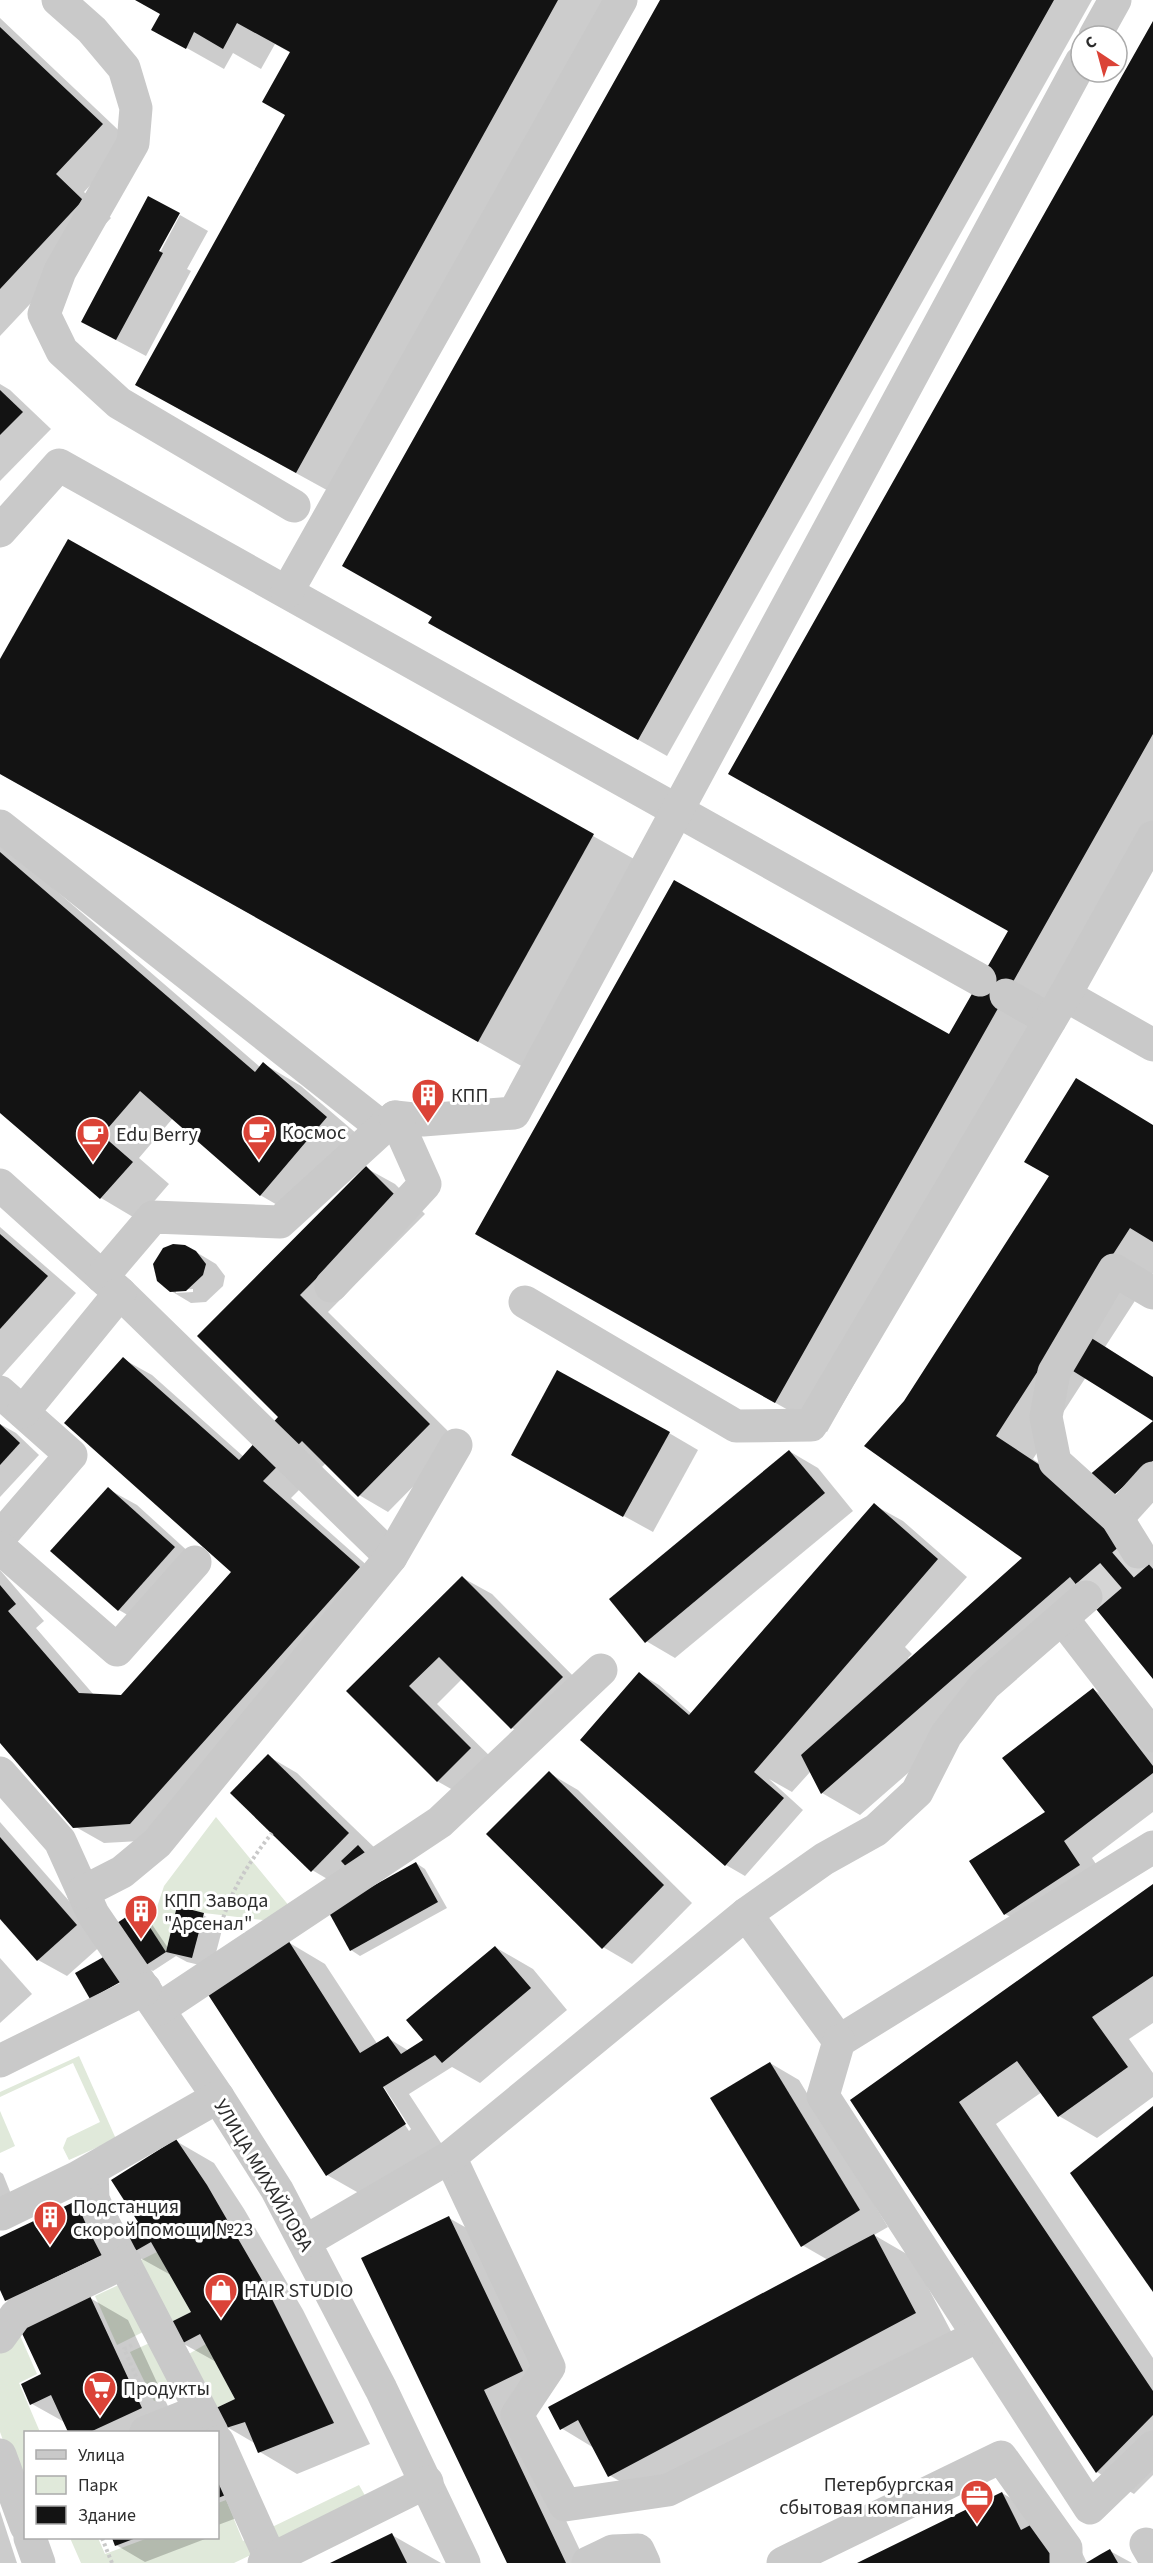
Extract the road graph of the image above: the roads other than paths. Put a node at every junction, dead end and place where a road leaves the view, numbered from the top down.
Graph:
1 (58, 0) edge
2 (621, 0) edge
3 (1115, 0) edge
4 (1102, 24) edge
5 (1069, 84) edge
6 (294, 506) dead end
7 (0, 531) edge
8 (287, 592) junction
9 (678, 810) junction
10 (0, 826) edge
11 (1153, 837) edge
12 (1058, 1007) junction
13 (1153, 1046) edge
14 (389, 1123) junction
15 (0, 1185) edge
16 (111, 1285) junction
17 (331, 1287) dead end
18 (1153, 1293) edge
19 (525, 1302) dead end
20 (11, 1402) edge
21 (456, 1445) dead end
22 (1153, 1478) edge
23 (1117, 1518) junction
24 (0, 1537) edge
25 (0, 1548) edge
26 (1138, 1552) dead end
27 (391, 1557) junction
28 (195, 1562) dead end
29 (1086, 1597) tunnel mouth
30 (1062, 1618) junction
31 (601, 1671) dead end
32 (1153, 1736) edge
33 (0, 1773) edge
34 (1153, 1847) edge
35 (83, 1892) junction
36 (746, 1914) junction
37 (152, 1999) junction
38 (839, 2041) junction
39 (0, 2061) edge
40 (218, 2097) junction
41 (450, 2157) junction
42 (92, 2170) junction
43 (2, 2214) dead end
44 (306, 2241) junction
45 (124, 2262) junction
46 (978, 2336) junction
47 (0, 2337) edge
48 (206, 2422) edge
49 (157, 2431) edge
50 (219, 2444) edge
51 (1153, 2447) edge
52 (0, 2455) edge
53 (427, 2482) junction
54 (24, 2520) edge
55 (267, 2561) edge
56 (464, 2563) edge
57 (588, 2563) edge
58 (644, 2563) edge
59 (783, 2563) edge
60 (1066, 2563) edge

1 - 6 street
2 - 8 street
3 - 4 street
5 - 9 street
7 - 8 street
8 - 9 street
9 - 12 street
9 - 14 street
10 - 14 street
11 - 12 street
12 - 13 street
12 - 19 street
14 - 16 street
14 - 17 street
15 - 16 street
16 - 20 street
16 - 27 street
18 - 23 street
20 - 24 street
21 - 27 street
22 - 23 street
23 - 26 street
25 - 28 street
27 - 35 street
29 - 30 street
30 - 32 street
30 - 36 street
31 - 37 street
33 - 35 street, УЛИЦА МИХАЙЛОВА
34 - 38 street
35 - 37 street, УЛИЦА МИХАЙЛОВА
36 - 38 street
36 - 41 street
37 - 39 street
37 - 40 street, УЛИЦА МИХАЙЛОВА
38 - 46 street
40 - 42 street
40 - 44 street, УЛИЦА МИХАЙЛОВА
41 - 44 street
41 - 46 street
42 - 43 street
42 - 45 street
44 - 53 street, УЛИЦА МИХАЙЛОВА
45 - 47 street
45 - 48 street
46 - 51 street
48 - 49 street
50 - 55 street
52 - 54 street
53 - 55 street
53 - 56 street, УЛИЦА МИХАЙЛОВА
57 - 58 street
59 - 60 street

